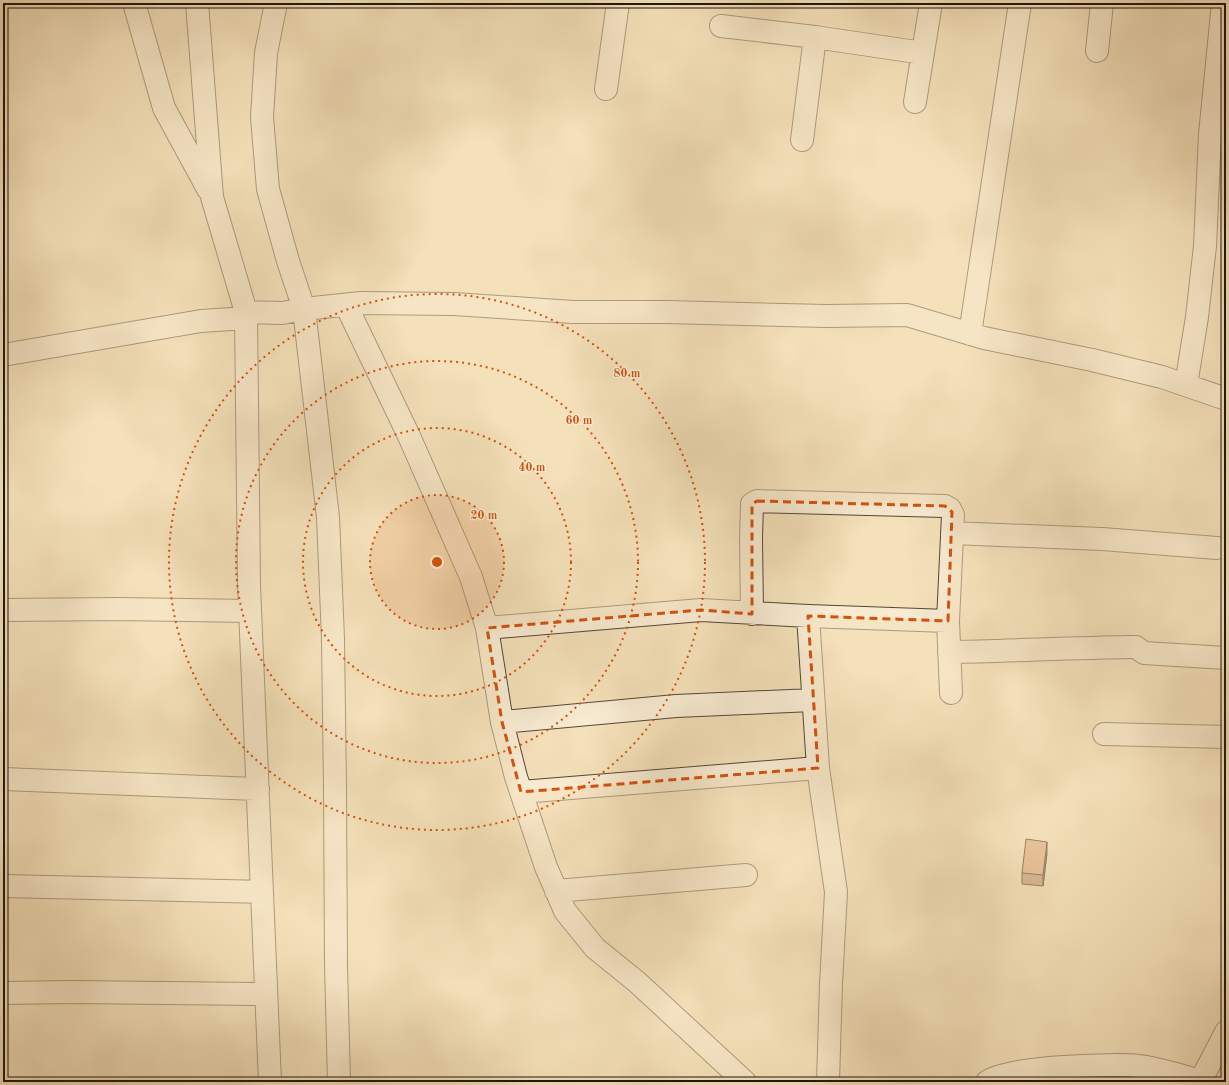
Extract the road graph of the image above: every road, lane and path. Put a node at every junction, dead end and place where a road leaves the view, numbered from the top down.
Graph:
1 (134, 3) edge
2 (197, 3) edge
3 (276, 3) edge
4 (618, 3) edge
5 (931, 3) edge
6 (1020, 3) edge
7 (1102, 3) edge
8 (1223, 3) edge
9 (721, 26) dead end
10 (815, 37) junction
11 (1097, 51) dead end
12 (922, 53) junction
13 (606, 89) dead end
14 (914, 102) dead end
15 (802, 140) dead end
16 (212, 197) junction
17 (346, 305) junction
18 (304, 309) junction
19 (246, 315) junction
20 (970, 334) junction
21 (3, 355) edge
22 (1186, 385) junction
23 (1226, 399) edge
24 (952, 534) junction
25 (1217, 548) dead end
26 (3, 610) edge
27 (250, 611) junction
28 (752, 614) junction
29 (808, 616) junction
30 (948, 621) junction
31 (487, 628) junction
32 (949, 652) junction
33 (1226, 658) edge
34 (951, 693) dead end
35 (812, 700) junction
36 (502, 722) junction
37 (1104, 734) dead end
38 (1226, 737) edge
39 (818, 768) junction
40 (3, 778) edge
41 (258, 789) junction
42 (521, 792) junction
43 (746, 875) dead end
44 (3, 886) edge
45 (556, 891) junction
46 (262, 892) junction
47 (3, 993) edge
48 (266, 994) junction
49 (1226, 1032) edge
50 (270, 1082) edge
51 (339, 1082) edge
52 (745, 1082) edge
53 (828, 1082) edge
54 (987, 1082) edge
55 (1201, 1082) edge

1 - 16 street
2 - 16 street
3 - 18 street
4 - 13 street
5 - 12 street
6 - 20 street
7 - 11 street
8 - 22 street
9 - 10 street
10 - 12 street
10 - 15 street
12 - 14 street
16 - 19 street
17 - 18 street
17 - 20 street
17 - 31 street
18 - 19 street
18 - 51 street
19 - 21 street
19 - 27 street
20 - 22 street
22 - 23 street
24 - 25 street
24 - 28 street
24 - 30 street
26 - 27 street
27 - 41 street
28 - 29 street
28 - 31 street
29 - 30 street
29 - 35 street
30 - 32 street
31 - 36 street
32 - 33 street
32 - 34 street
35 - 36 street
35 - 39 street
36 - 42 street
37 - 38 street
39 - 42 street
39 - 53 street
40 - 41 street
41 - 46 street
42 - 45 street
43 - 45 street
44 - 46 street
45 - 52 street
46 - 48 street
47 - 48 street
48 - 50 street
49 - 55 street
54 - 55 street

